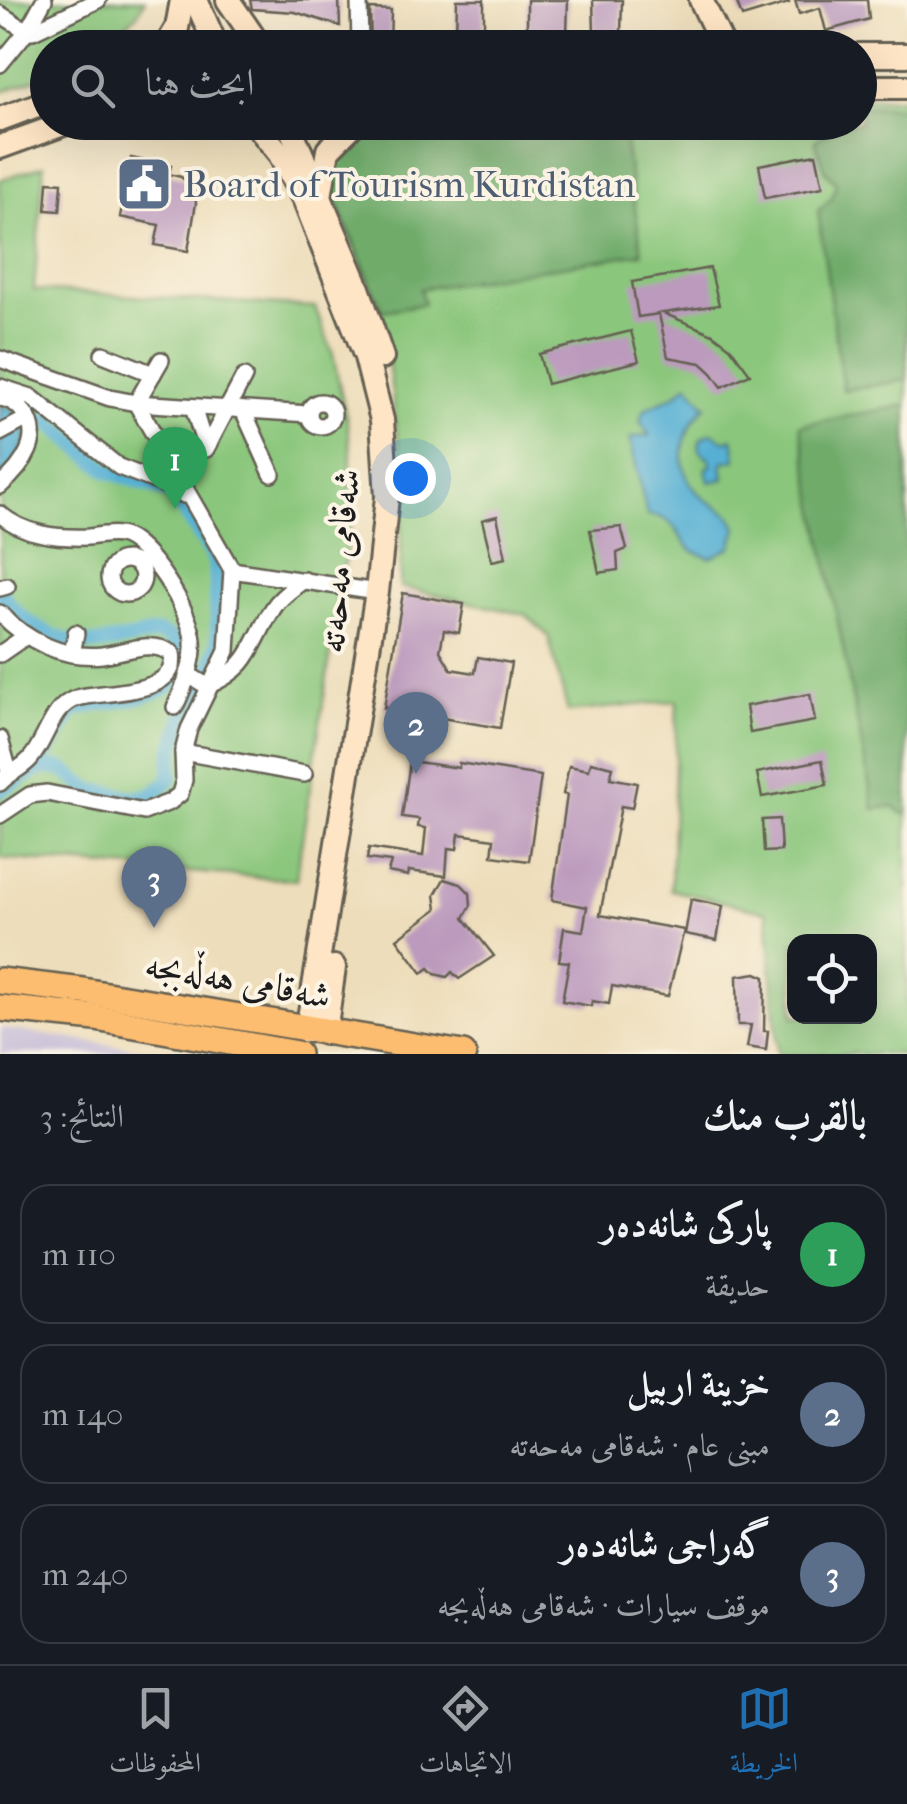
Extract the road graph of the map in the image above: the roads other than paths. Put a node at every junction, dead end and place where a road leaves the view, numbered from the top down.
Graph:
1 (44, 0) edge
2 (98, 0) edge
3 (182, 0) edge
4 (196, 0) edge
5 (359, 0) edge
6 (701, 0) edge
7 (233, 4) edge
8 (0, 14) edge
9 (37, 30) edge
10 (175, 30) edge
11 (209, 30) edge
12 (248, 30) edge
13 (360, 30) edge
14 (715, 30) edge
15 (26, 31) junction
16 (30, 32) edge
17 (877, 55) edge
18 (907, 55) edge
19 (0, 64) edge
20 (907, 87) edge
21 (877, 88) edge
22 (30, 108) edge
23 (0, 120) edge
24 (30, 136) edge
25 (269, 140) edge
26 (295, 140) edge
27 (338, 140) edge
28 (0, 147) edge
29 (320, 200) junction
30 (103, 354) dead end
31 (0, 359) edge
32 (244, 377) dead end
33 (0, 387) edge
34 (0, 398) edge
35 (136, 403) junction
36 (193, 407) junction
37 (235, 409) junction
38 (309, 414) dead end
39 (28, 420) junction
40 (0, 434) edge
41 (160, 450) junction
42 (140, 473) junction
43 (272, 474) dead end
44 (0, 486) edge
45 (191, 500) junction
46 (2, 519) edge
47 (120, 535) junction
48 (121, 560) dead end
49 (232, 570) junction
50 (304, 580) junction
51 (378, 592) junction
52 (0, 614) edge
53 (76, 633) dead end
54 (26, 636) junction
55 (0, 654) edge
56 (72, 654) junction
57 (197, 679) junction
58 (175, 707) dead end
59 (0, 739) edge
60 (182, 752) junction
61 (304, 774) dead end
62 (5, 778) edge
63 (0, 815) edge
64 (0, 981) edge
65 (82, 1004) junction
66 (0, 1008) edge
67 (310, 1039) edge
68 (463, 1054) edge

1 - 15 street
2 - 9 street
3 - 10 main road
4 - 11 main road
5 - 13 street
6 - 14 main road
7 - 12 main road
8 - 15 street
15 - 16 street
15 - 19 street
17 - 18 main road
20 - 21 main road
22 - 23 main road
24 - 28 main road
25 - 51 main road, شەقامی مەحەتە
26 - 29 main road, شەقامی مەحەتە
27 - 29 main road
29 - 67 main road, شەقامی مەحەتە
30 - 35 street
31 - 35 street
32 - 37 street
33 - 42 street
34 - 39 street
35 - 36 street
35 - 41 street
36 - 37 street
36 - 37 street
37 - 38 street
37 - 43 street
39 - 40 street
39 - 44 street
41 - 42 street
41 - 45 street
42 - 45 street
45 - 49 street
46 - 47 street
47 - 48 street
47 - 57 street
49 - 50 street
49 - 57 street
50 - 51 street
50 - 57 street
51 - 67 main road, شەقامی مەحەتە
52 - 54 street
53 - 56 street
54 - 55 street
54 - 56 street
56 - 62 street
57 - 58 street
57 - 60 street
59 - 62 street
60 - 61 street
60 - 63 street
64 - 65 main road, شەقامی هەڵەبجە
65 - 66 main road, شەقامی هەڵەبجە
65 - 67 main road, شەقامی هەڵەبجە
67 - 68 main road, شەقامی هەڵەبجە

